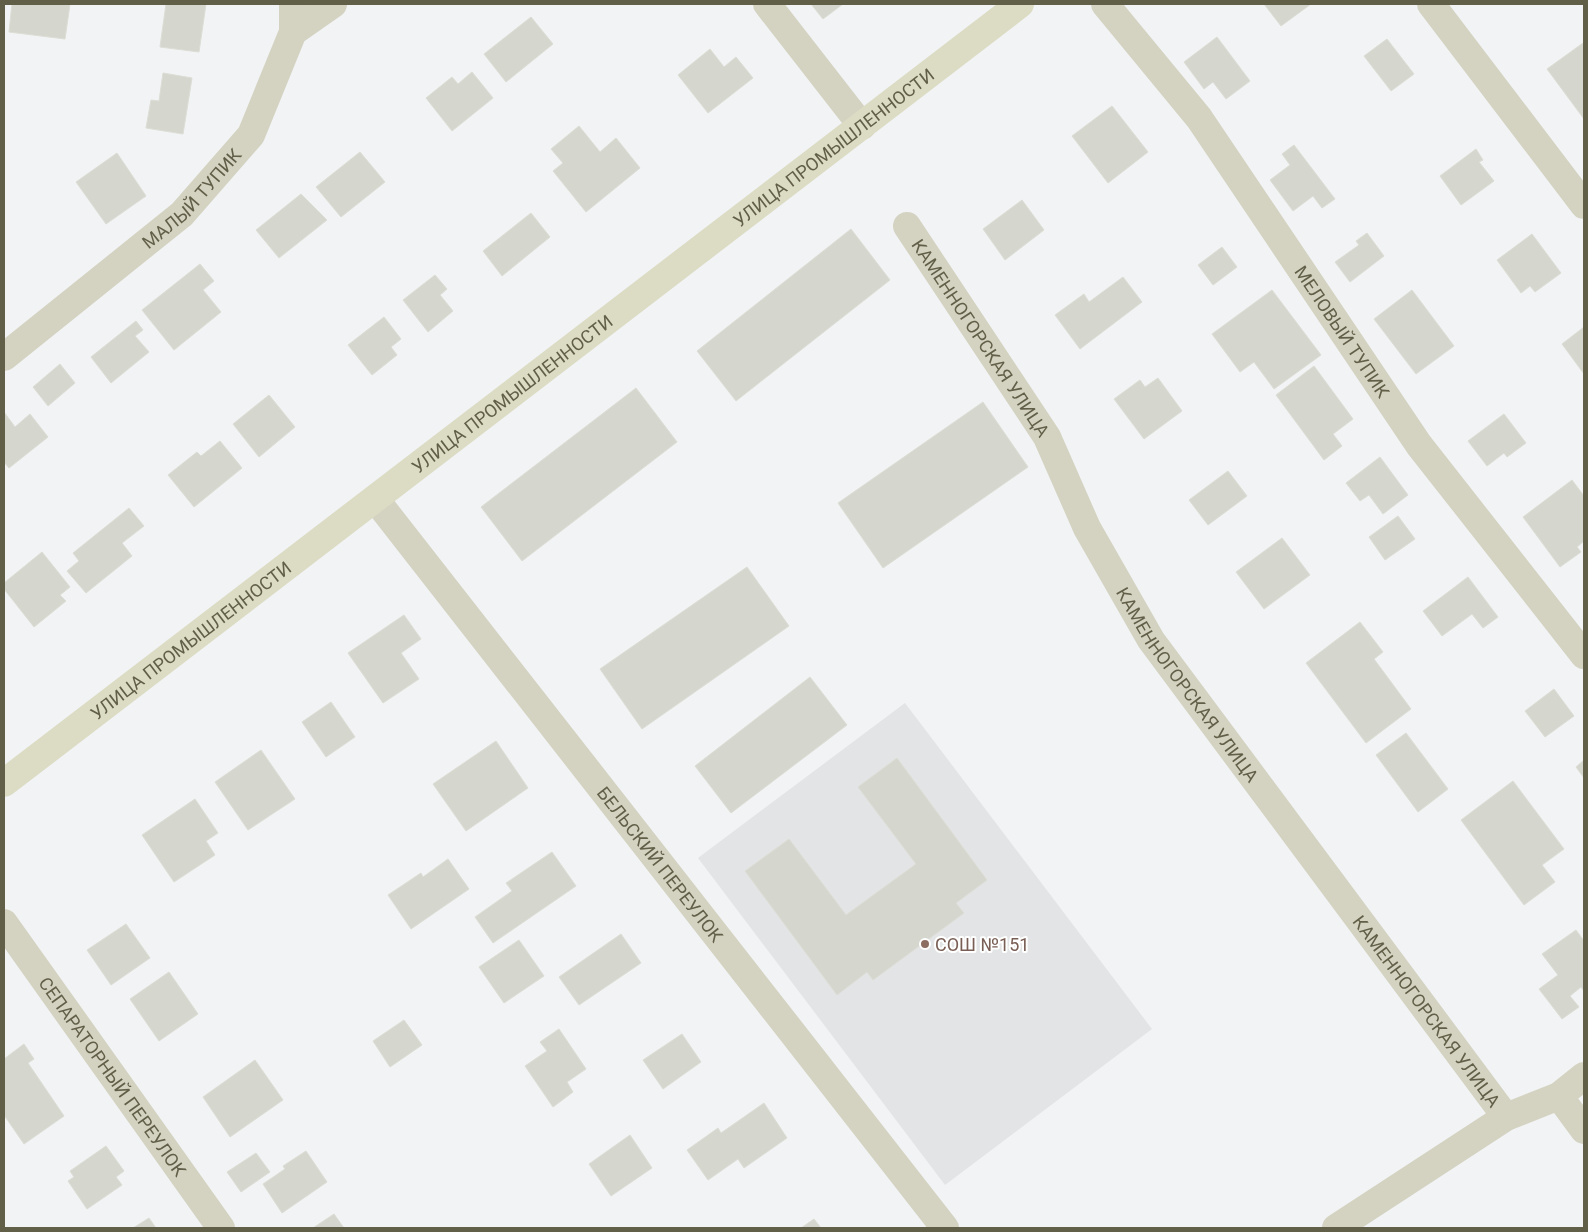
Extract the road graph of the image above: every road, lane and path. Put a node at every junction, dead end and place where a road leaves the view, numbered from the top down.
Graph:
1 (293, 4) edge
2 (334, 4) edge
3 (768, 4) edge
4 (1020, 4) edge
5 (1105, 4) edge
6 (1431, 4) edge
7 (294, 32) junction
8 (862, 126) junction
9 (1584, 205) edge
10 (907, 226) dead end
11 (4, 357) edge
12 (376, 500) junction
13 (1584, 655) edge
14 (4, 783) edge
15 (4, 923) edge
16 (1584, 1076) edge
17 (1559, 1096) junction
18 (1506, 1117) junction
19 (1584, 1130) edge
20 (222, 1228) edge
21 (945, 1228) edge
22 (1336, 1228) edge

1 - 7 street
2 - 7 street
3 - 8 street
4 - 8 main road, УЛИЦА ПРОМЫШЛЕННОСТИ
5 - 13 street, МЕЛОВЫЙ ТУПИК
6 - 9 street
7 - 11 street, МАЛЫЙ ТУПИК
8 - 12 main road, УЛИЦА ПРОМЫШЛЕННОСТИ
10 - 18 street, КАМЕННОГОРСКАЯ УЛИЦА
12 - 14 main road, УЛИЦА ПРОМЫШЛЕННОСТИ
12 - 21 street, БЕЛЬСКИЙ ПЕРЕУЛОК
15 - 20 street, СЕПАРАТОРНЫЙ ПЕРЕУЛОК
16 - 17 street
17 - 18 street
17 - 19 street
18 - 22 street

